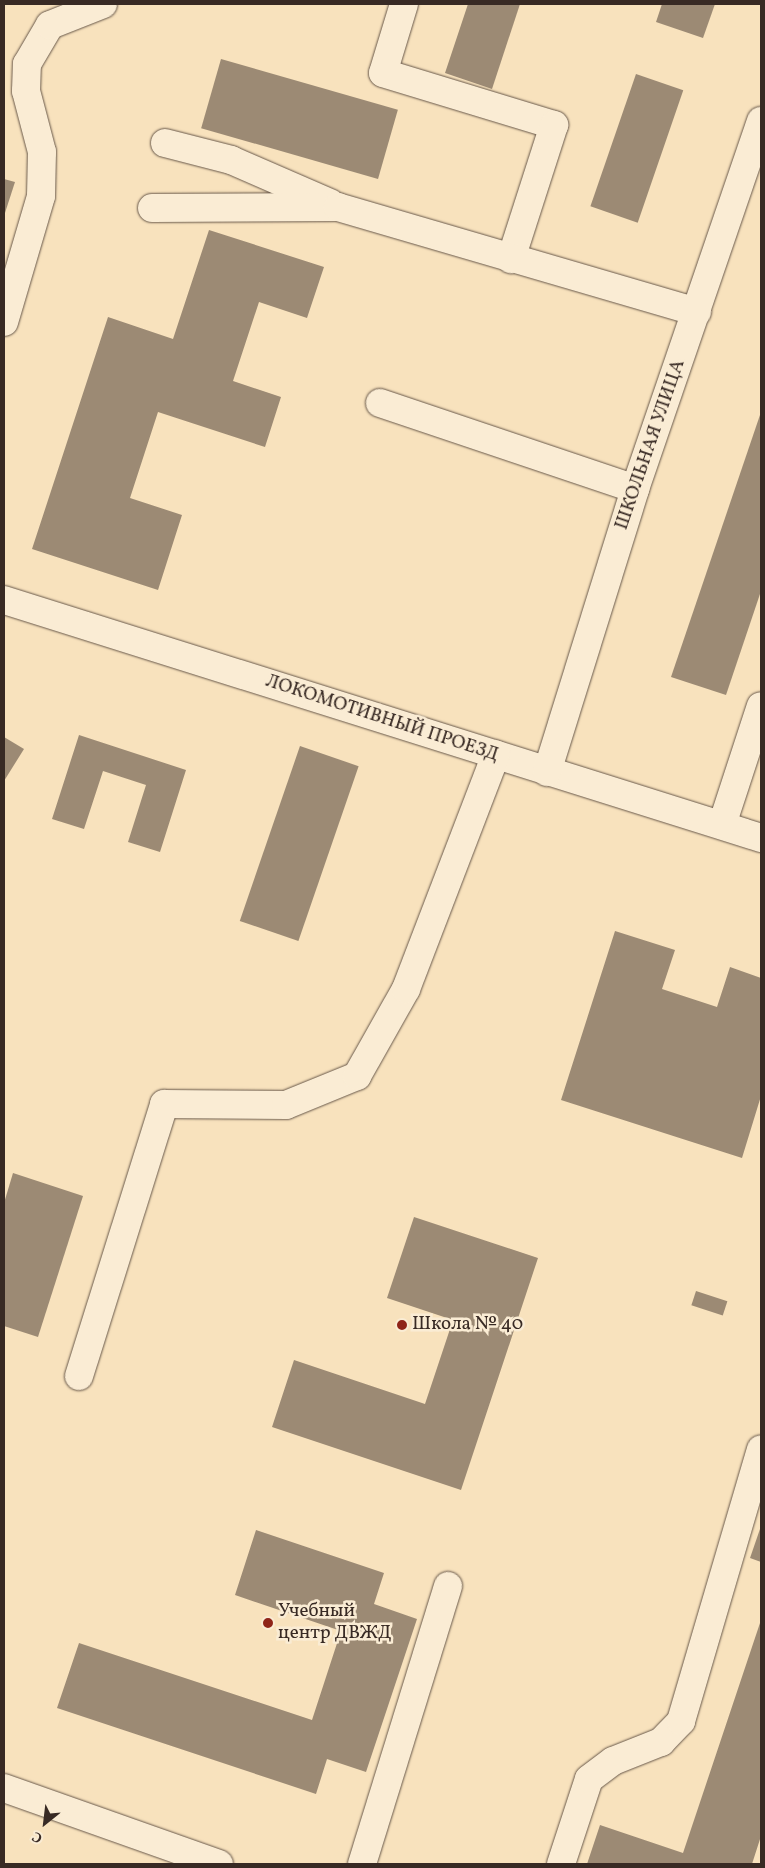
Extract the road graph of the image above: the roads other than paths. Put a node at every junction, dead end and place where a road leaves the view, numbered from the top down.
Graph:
1 (103, 4) edge
2 (404, 4) edge
3 (761, 121) edge
4 (165, 143) dead end
5 (338, 207) junction
6 (152, 208) dead end
7 (511, 259) junction
8 (698, 312) junction
9 (4, 322) edge
10 (380, 403) dead end
11 (635, 489) junction
12 (4, 600) edge
13 (761, 706) edge
14 (496, 755) junction
15 (547, 772) junction
16 (722, 825) junction
17 (761, 838) edge
18 (79, 1376) dead end
19 (761, 1450) edge
20 (448, 1586) dead end
21 (4, 1788) edge
22 (209, 1863) edge
23 (362, 1864) edge
24 (561, 1864) edge

1 - 9 street
2 - 7 street
3 - 8 street, ШКОЛЬНАЯ УЛИЦА
4 - 5 street
5 - 6 street
5 - 7 street
7 - 8 street
8 - 11 street, ШКОЛЬНАЯ УЛИЦА
10 - 11 street
11 - 15 street, ШКОЛЬНАЯ УЛИЦА
12 - 14 street, ЛОКОМОТИВНЫЙ ПРОЕЗД
13 - 16 street
14 - 15 street, ЛОКОМОТИВНЫЙ ПРОЕЗД
14 - 18 street
15 - 16 street, ЛОКОМОТИВНЫЙ ПРОЕЗД
16 - 17 street, ЛОКОМОТИВНЫЙ ПРОЕЗД
19 - 24 street
20 - 23 street
21 - 22 street

